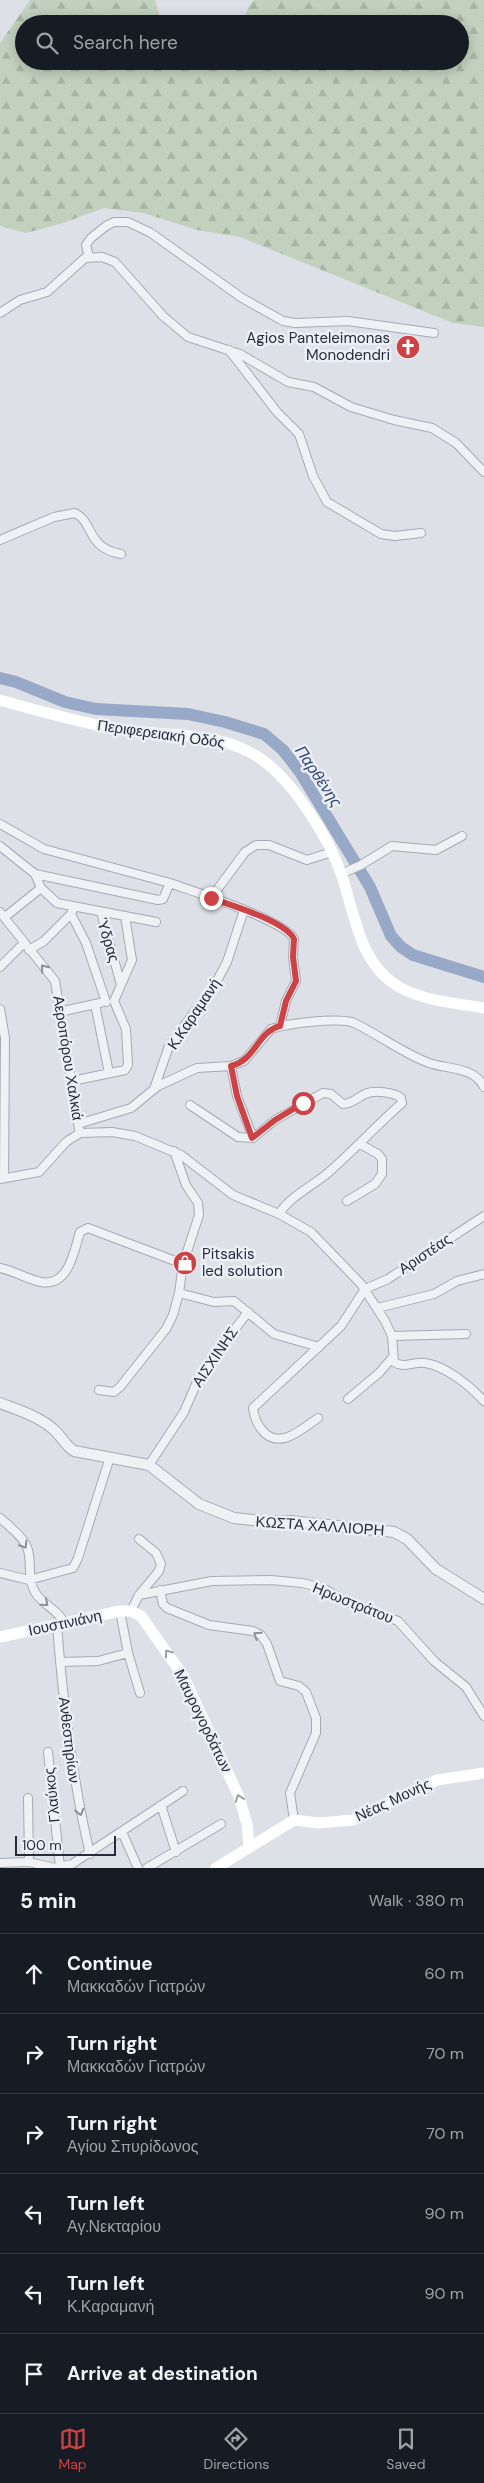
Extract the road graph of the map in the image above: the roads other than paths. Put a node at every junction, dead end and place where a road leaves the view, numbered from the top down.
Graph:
1 (89, 257) junction
2 (0, 313) edge
3 (434, 334) dead end
4 (229, 350) junction
5 (484, 472) edge
6 (421, 533) dead end
7 (0, 540) edge
8 (121, 554) dead end
9 (0, 700) edge
10 (0, 824) edge
11 (462, 836) dead end
12 (0, 846) edge
13 (332, 852) junction
14 (345, 872) junction
15 (35, 874) junction
16 (170, 883) junction
17 (41, 888) junction
18 (211, 898) junction
19 (73, 910) junction
20 (244, 910) junction
21 (101, 912) junction
22 (2, 915) edge
23 (125, 916) junction
24 (156, 922) dead end
25 (26, 947) junction
26 (0, 964) edge
27 (121, 986) junction
28 (110, 1002) junction
29 (95, 1004) junction
30 (484, 1008) edge
31 (0, 1012) edge
32 (59, 1012) junction
33 (280, 1026) junction
34 (231, 1066) junction
35 (108, 1073) junction
36 (72, 1081) junction
37 (484, 1087) edge
38 (153, 1090) junction
39 (190, 1105) dead end
40 (78, 1124) junction
41 (80, 1133) junction
42 (252, 1138) junction
43 (360, 1144) junction
44 (174, 1151) junction
45 (2, 1179) edge
46 (347, 1202) dead end
47 (279, 1214) junction
48 (484, 1216) edge
49 (183, 1264) junction
50 (0, 1268) edge
51 (484, 1274) edge
52 (365, 1289) junction
53 (179, 1293) junction
54 (377, 1308) junction
55 (248, 1312) junction
56 (466, 1334) dead end
57 (392, 1336) junction
58 (319, 1347) junction
59 (392, 1358) junction
60 (99, 1390) dead end
61 (348, 1399) dead end
62 (484, 1401) edge
63 (0, 1403) edge
64 (318, 1418) dead end
65 (110, 1457) junction
66 (148, 1465) junction
67 (0, 1518) edge
68 (138, 1539) dead end
69 (2, 1572) edge
70 (29, 1580) junction
71 (160, 1590) junction
72 (139, 1595) junction
73 (484, 1599) edge
74 (126, 1611) junction
75 (61, 1624) junction
76 (0, 1637) edge
77 (128, 1654) junction
78 (60, 1662) junction
79 (140, 1693) dead end
80 (484, 1716) edge
81 (48, 1752) dead end
82 (484, 1773) edge
83 (183, 1790) dead end
84 (28, 1798) dead end
85 (161, 1806) junction
86 (294, 1820) junction
87 (221, 1824) dead end
88 (122, 1832) junction
89 (249, 1846) junction
90 (176, 1852) junction
91 (90, 1854) junction
92 (30, 1862) junction
93 (0, 1863) edge
94 (17, 1865) edge
95 (45, 1867) edge
96 (60, 1867) edge
97 (138, 1868) edge
98 (147, 1868) edge
99 (216, 1868) edge

1 - 2 street
1 - 3 street
1 - 4 street
4 - 5 street
4 - 6 street
7 - 8 street
9 - 13 main road, Περιφερειακή Οδός
10 - 16 street
11 - 14 street
12 - 15 street
13 - 14 main road, Περιφερειακή Οδός
13 - 18 street
14 - 30 main road, Περιφερειακή Οδός
15 - 16 street
15 - 17 street, Ύδρας
16 - 18 street
17 - 19 street, Ύδρας
17 - 22 street
18 - 20 street
19 - 21 street, Ύδρας
19 - 25 street
19 - 28 street
20 - 33 street
20 - 38 street, Κ.Καραμανή
21 - 23 street
21 - 27 street, Ύδρας
22 - 25 street, Αεροπόρου Χαλκιά
23 - 24 street
23 - 27 street
25 - 26 street
32 -> 25 street, Αεροπόρου Χαλκιά
27 - 28 street
28 - 29 street
28 - 35 street
29 - 32 street
29 - 35 street
31 - 45 street
32 - 36 street, Αεροπόρου Χαλκιά
33 - 34 street
33 - 37 street
34 - 38 street
34 - 42 street
35 - 36 street
36 - 40 street, Αεροπόρου Χαλκιά
38 - 40 street
39 - 42 street
40 - 41 street, Αεροπόρου Χαλκιά
41 - 44 street
41 - 45 street
42 - 43 street
43 - 46 street
43 - 47 street
44 - 47 street
44 - 49 street
47 - 52 street
48 - 52 street, Αριστέας
49 - 50 street
49 - 53 street
51 - 54 street
52 - 54 street
52 - 58 street
53 - 55 street, ΑΙΣΧΙΝΗΣ
53 - 60 street
54 - 57 street
55 - 58 street
55 - 66 street, ΑΙΣΧΙΝΗΣ
56 - 57 street
57 - 59 street
58 - 64 street
59 - 61 street
59 - 62 street
63 - 65 street
65 - 66 street
65 - 70 street
66 - 73 street, ΚΩΣΤΑ ΧΑΛΛΙΟΡΗ
67 -> 70 street
68 - 72 street
69 - 70 street
70 -> 75 street
71 - 72 street, Ηρωστράτου
71 - 80 street, Ηρωστράτου
86 -> 71 street
72 - 74 street
74 - 75 main road, Ιουστινιάνη
74 - 77 street
89 -> 74 main road, Μαυρογορδάτων
75 - 76 main road, Ιουστινιάνη
75 - 78 street, Ανθεστηρίων
77 - 78 street
77 - 79 street
78 -> 91 street, Ανθεστηρίων
81 - 96 street, Γλαύκος
82 - 86 main road, Νέας Μονής
83 - 85 street
84 - 92 street
85 - 88 street
85 - 90 street
86 - 89 main road
87 - 90 street
88 - 91 street
88 - 97 street
89 - 99 main road
90 - 98 street
91 - 96 street
92 - 94 street
92 - 95 street
93 - 94 street
95 - 96 street

